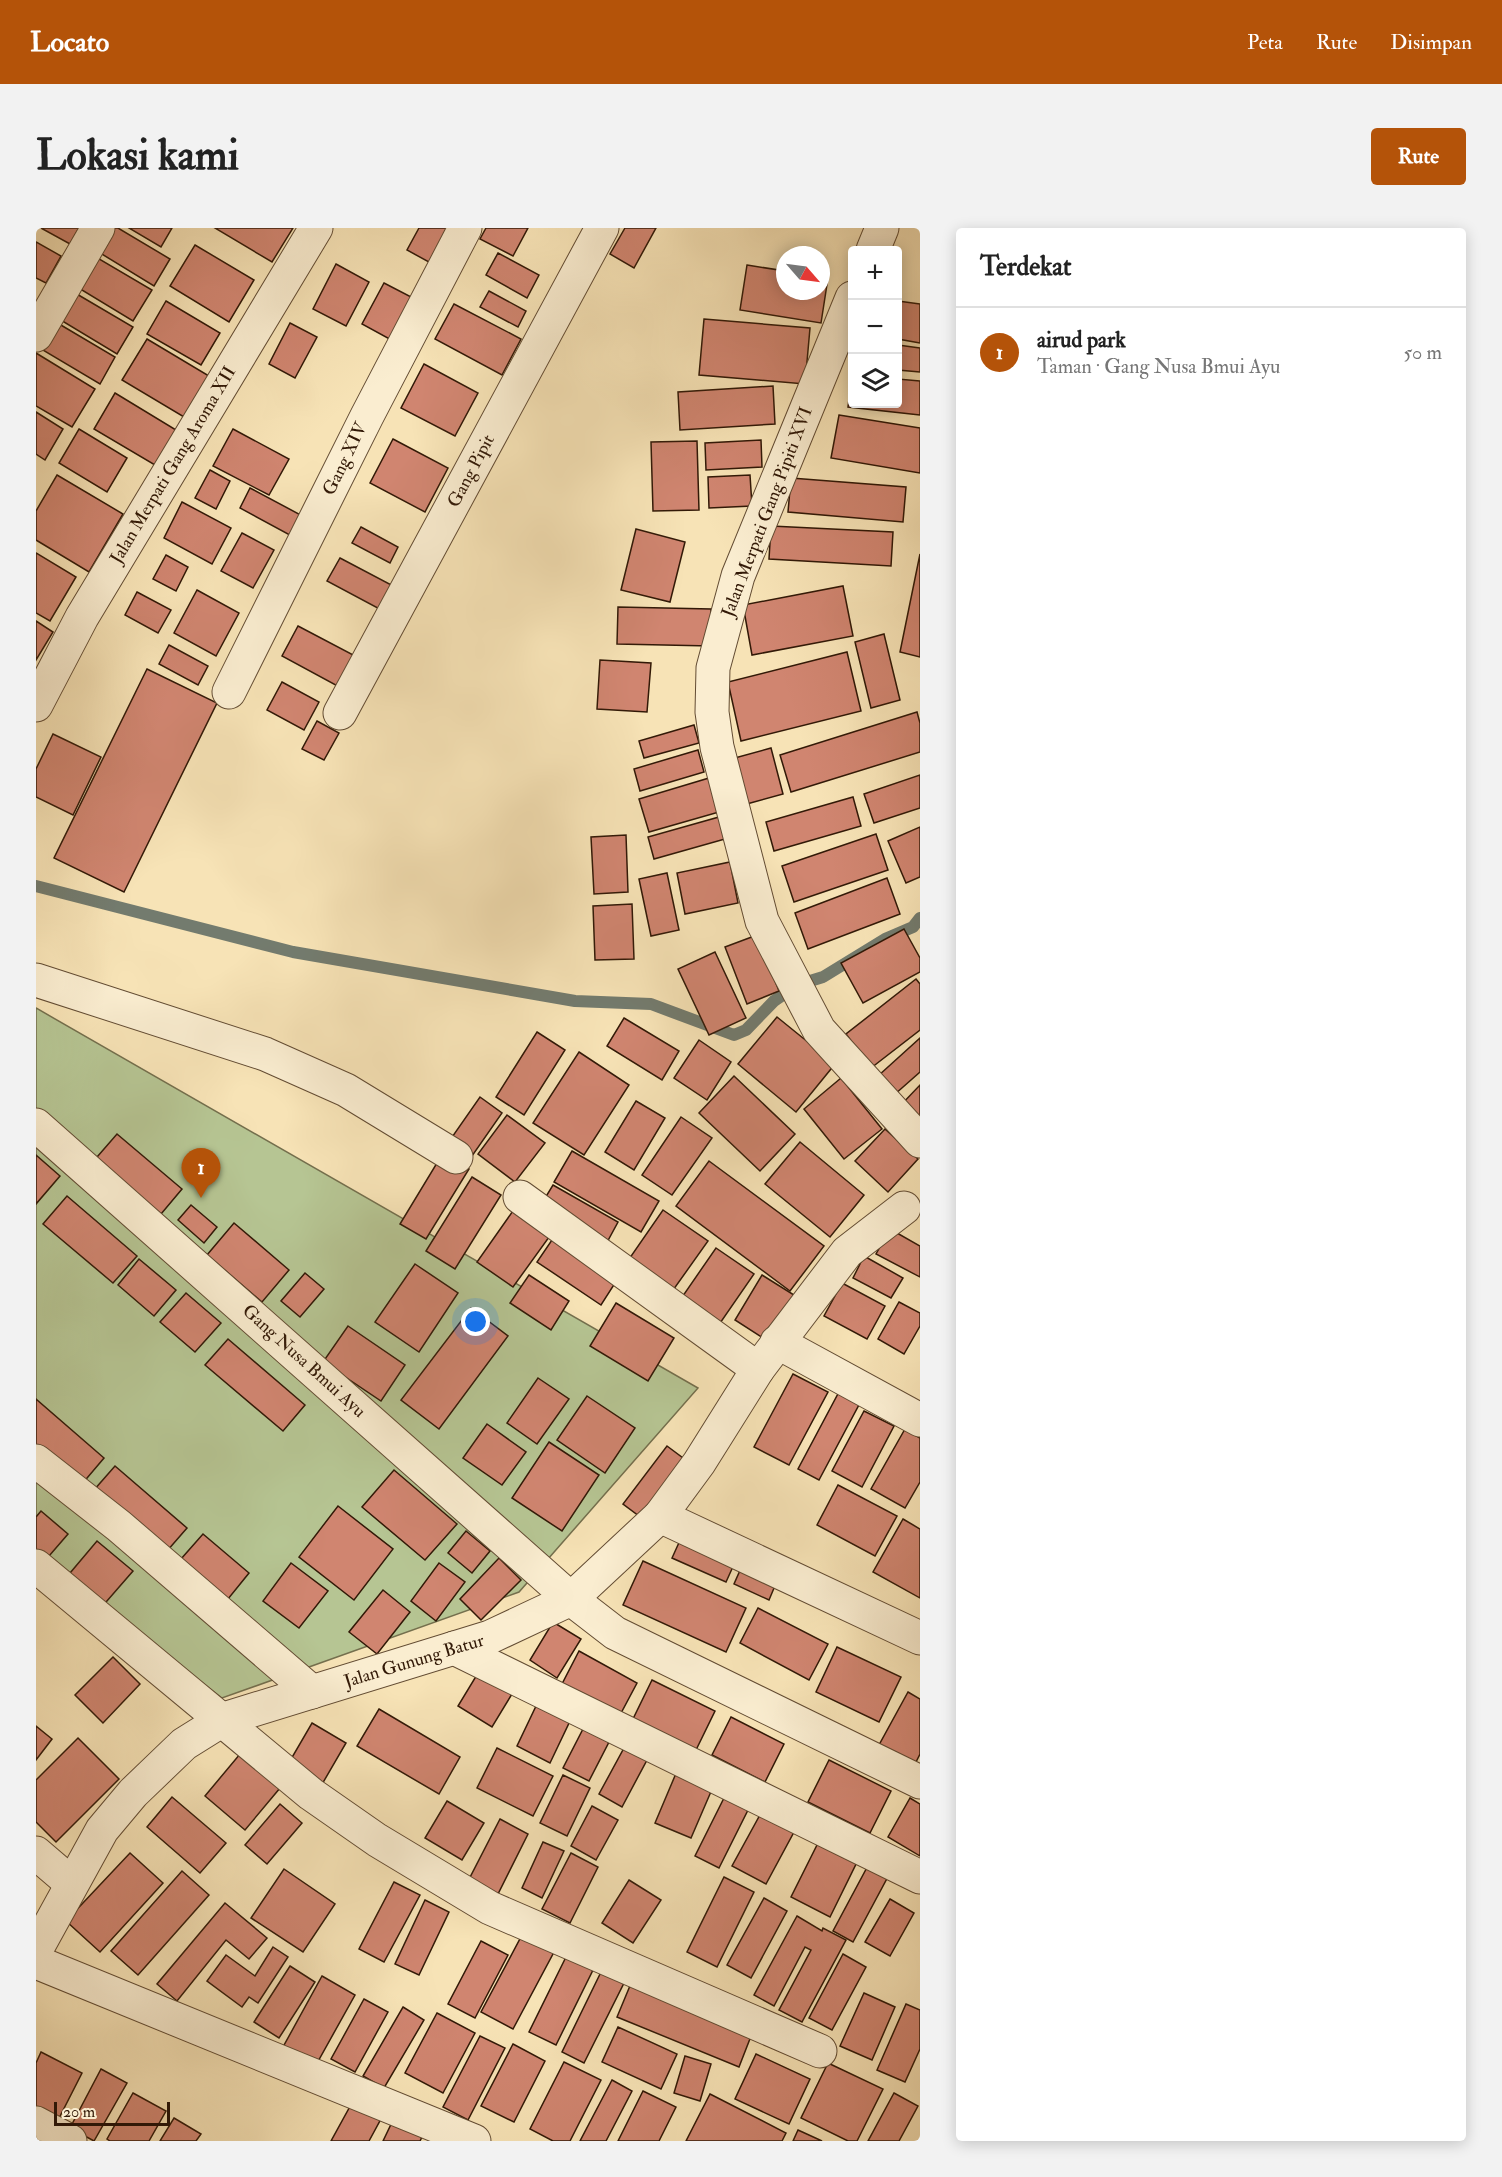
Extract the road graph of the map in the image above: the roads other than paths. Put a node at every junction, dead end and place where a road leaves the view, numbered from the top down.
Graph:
1 (98, 228) edge
2 (316, 228) edge
3 (465, 228) edge
4 (602, 228) edge
5 (882, 228) edge
6 (875, 246) edge
7 (851, 300) edge
8 (36, 335) edge
9 (230, 692) dead end
10 (36, 705) edge
11 (340, 713) dead end
12 (36, 980) edge
13 (36, 1125) edge
14 (920, 1140) edge
15 (456, 1158) dead end
16 (520, 1197) dead end
17 (904, 1208) dead end
18 (777, 1342) junction
19 (758, 1369) junction
20 (920, 1420) edge
21 (36, 1461) edge
22 (660, 1516) junction
23 (36, 1566) edge
24 (571, 1599) junction
25 (920, 1638) edge
26 (454, 1648) junction
27 (312, 1692) junction
28 (224, 1719) junction
29 (920, 1782) edge
30 (36, 1853) edge
31 (920, 1877) edge
32 (71, 1883) junction
33 (36, 1950) edge
34 (36, 1962) edge
35 (820, 2051) dead end
36 (36, 2123) edge
37 (70, 2141) edge
38 (474, 2141) edge

1 - 8 street
2 - 10 street, Jalan Merpati Gang Aroma XII
3 - 9 street, Gang XIV
4 - 11 street, Gang Pipit
5 - 6 street
7 - 14 street, Jalan Merpati Gang Pipiti XVI
12 - 15 street
13 - 24 street, Gang Nusa Bmui Ayu
16 - 19 street
17 - 18 street, Jalan Gunung Batur
18 - 19 street, Jalan Gunung Batur
18 - 20 street
19 - 22 street, Jalan Gunung Batur
21 - 27 street
22 - 24 street, Jalan Gunung Batur
22 - 25 street
23 - 28 street
24 - 26 street, Jalan Gunung Batur
24 - 29 street, Gang Nusa Bmui Ayu
26 - 27 street, Jalan Gunung Batur
26 - 31 street
27 - 28 street, Jalan Gunung Batur
28 - 32 street, Jalan Gunung Batur
28 - 35 street
30 - 32 street
32 - 33 street, Jalan Gunung Batur
34 - 38 street
36 - 37 street

